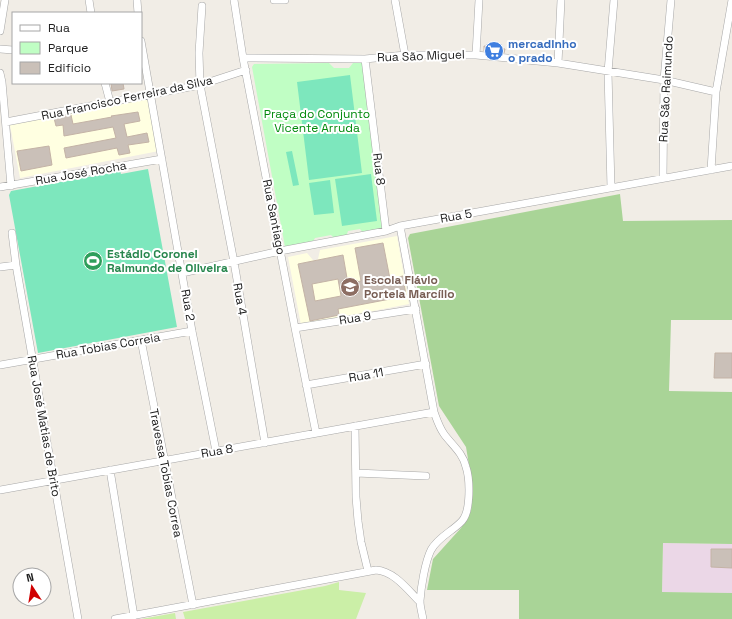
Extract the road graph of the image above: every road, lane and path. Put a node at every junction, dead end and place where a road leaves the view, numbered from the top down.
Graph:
1 (5, 0) edge
2 (89, 0) edge
3 (136, 0) edge
4 (234, 0) edge
5 (274, 0) edge
6 (285, 0) edge
7 (395, 0) edge
8 (479, 0) edge
9 (561, 0) edge
10 (614, 0) edge
11 (671, 0) edge
12 (732, 0) edge
13 (202, 6) dead end
14 (91, 12) edge
15 (138, 12) edge
16 (0, 31) edge
17 (142, 46) edge
18 (0, 49) edge
19 (12, 50) edge
20 (405, 55) junction
21 (476, 55) junction
22 (244, 58) junction
23 (365, 59) junction
24 (558, 63) junction
25 (246, 70) junction
26 (608, 72) junction
27 (0, 73) edge
28 (664, 80) junction
29 (105, 84) edge
30 (200, 85) junction
31 (716, 92) junction
32 (151, 94) junction
33 (110, 102) junction
34 (3, 114) edge
35 (6, 122) junction
36 (162, 159) junction
37 (732, 166) edge
38 (711, 170) junction
39 (663, 178) junction
40 (11, 186) junction
41 (0, 187) edge
42 (611, 188) junction
43 (400, 226) junction
44 (386, 231) junction
45 (12, 233) dead end
46 (280, 251) junction
47 (234, 262) junction
48 (16, 265) junction
49 (0, 267) edge
50 (182, 273) junction
51 (416, 309) junction
52 (295, 328) junction
53 (192, 331) junction
54 (141, 340) junction
55 (33, 360) junction
56 (426, 364) junction
57 (0, 365) edge
58 (306, 385) junction
59 (434, 412) junction
60 (355, 426) junction
61 (316, 433) junction
62 (265, 443) junction
63 (216, 451) junction
64 (164, 460) junction
65 (110, 470) junction
66 (356, 473) junction
67 (426, 476) dead end
68 (53, 480) junction
69 (0, 490) edge
70 (368, 571) junction
71 (420, 602) junction
72 (193, 605) junction
73 (134, 616) junction
74 (78, 619) edge
75 (116, 619) edge
76 (423, 619) edge

1 - 16 street
2 - 14 street
3 - 15 street
4 - 22 street, Rua Santiago
5 - 6 street
7 - 20 street
8 - 21 street
9 - 24 street
10 - 26 street
11 - 28 street, Rua São Raimundo
12 - 31 street
13 - 30 street, Rua 4
17 - 32 street, Rua 2
18 - 19 street
20 - 21 street, Rua São Miguel
20 - 23 street, Rua São Miguel
21 - 24 street, Rua São Miguel
22 - 23 street, Rua São Miguel
22 - 25 street, Rua Santiago
23 - 44 street, Rua 8
24 - 26 street, Rua São Miguel
25 - 30 street, Rua Francisco Ferreira da Silva
25 - 46 street, Rua Santiago
26 - 28 street, Rua São Miguel
26 - 42 street
27 - 34 street
28 - 31 street, Rua São Miguel
28 - 39 street, Rua São Raimundo
29 - 33 street
30 - 32 street, Rua Francisco Ferreira da Silva
30 - 47 street, Rua 4
31 - 38 street
32 - 33 street, Rua Francisco Ferreira da Silva
32 - 36 street, Rua 2
33 - 35 street, Rua Francisco Ferreira da Silva
34 - 35 street
35 - 40 street
36 - 40 street, Rua José Rocha
36 - 50 street, Rua 2
37 - 38 street, Rua 5
38 - 39 street, Rua 5
39 - 42 street, Rua 5
40 - 41 street, Rua José Rocha
42 - 43 street, Rua 5
43 - 44 street, Rua 5
43 - 51 street
44 - 46 street, Rua 5
45 - 48 street, Rua José Matias de Brito
46 - 47 street, Rua 5
46 - 52 street, Rua Santiago
47 - 50 street, Rua 5
47 - 62 street, Rua 4
48 - 49 street
48 - 55 street, Rua José Matias de Brito
50 - 53 street, Rua 2
51 - 52 street, Rua 9
51 - 56 street
52 - 58 street, Rua Santiago
53 - 54 street, Rua Tobias Correia
53 - 63 street, Rua 2
54 - 55 street, Rua Tobias Correia
54 - 64 street, Travessa Tobias Correa
55 - 57 street, Rua Tobias Correia
55 - 68 street, Rua José Matias de Brito
56 - 58 street, Rua 11
56 - 59 street
58 - 61 street, Rua Santiago
59 - 60 street, Rua 8
59 - 71 street
60 - 61 street, Rua 8
60 - 66 street
61 - 62 street, Rua 8
62 - 63 street, Rua 8
63 - 64 street, Rua 8
64 - 65 street, Rua 8
64 - 72 street, Travessa Tobias Correa
65 - 68 street, Rua 8
65 - 73 street
66 - 67 street
66 - 70 street
68 - 69 street, Rua 8
68 - 74 street, Rua José Matias de Brito
70 - 71 street
70 - 72 street
71 - 76 street
72 - 73 street
73 - 75 street

